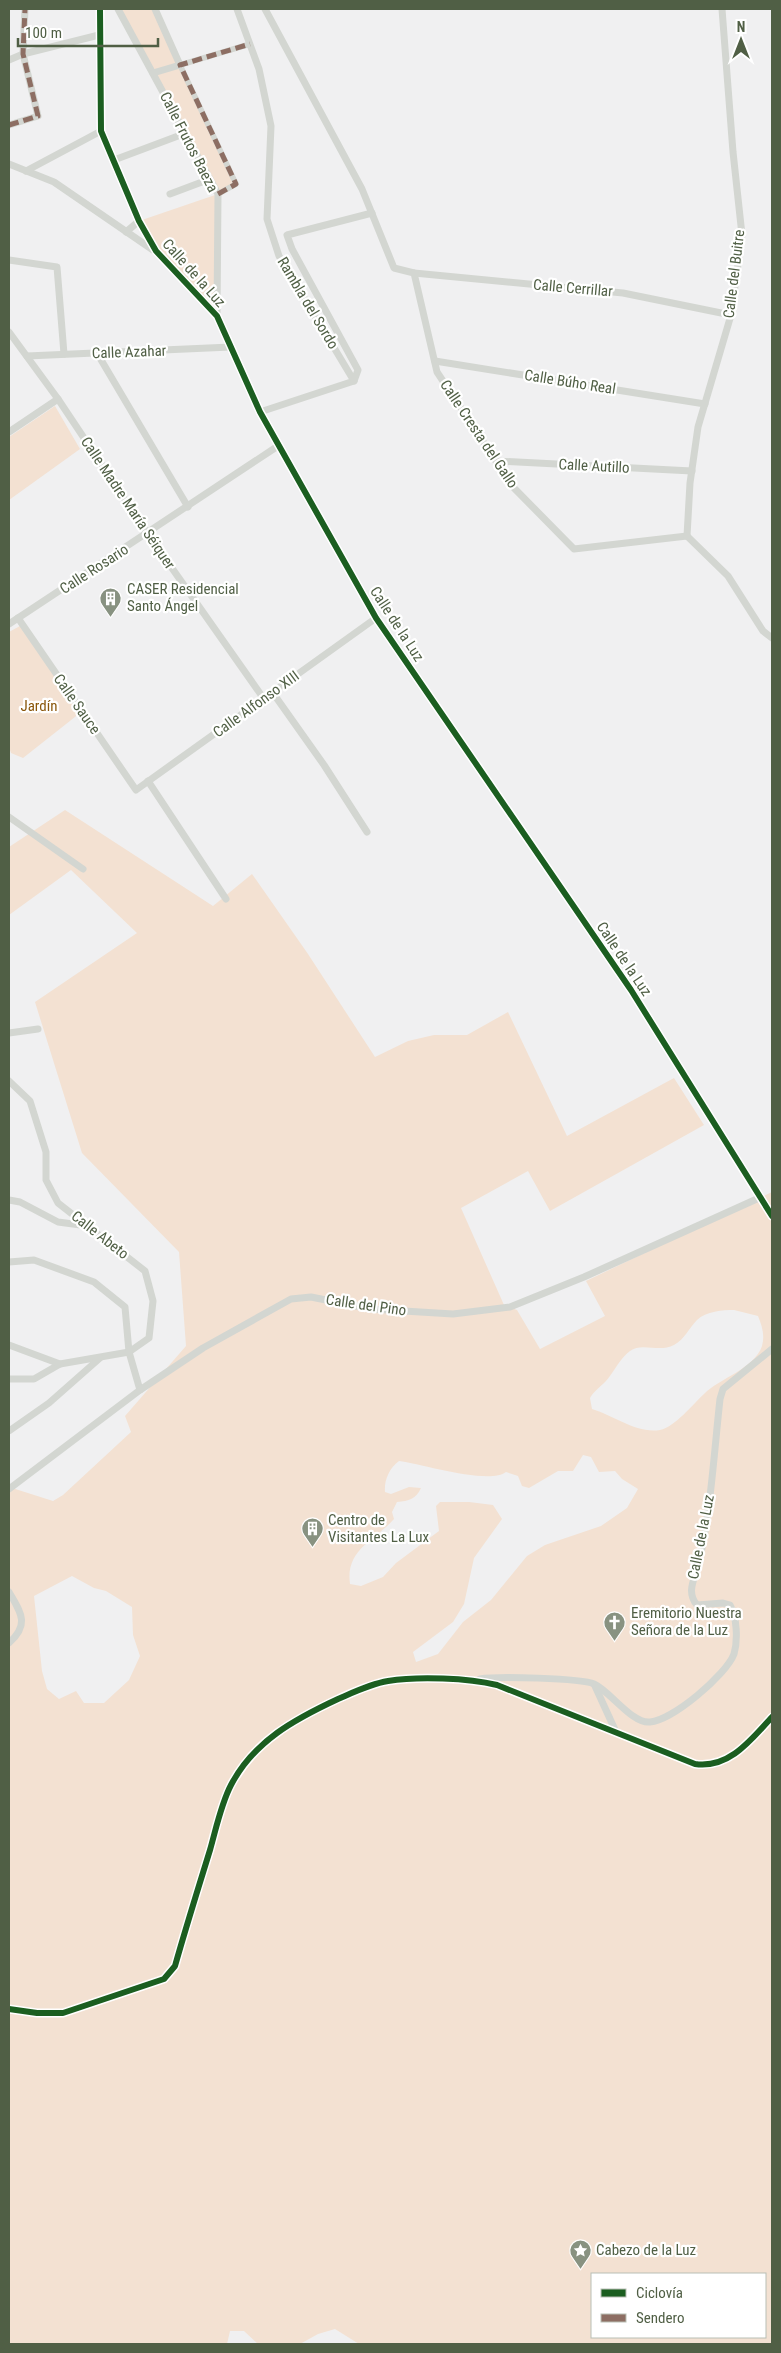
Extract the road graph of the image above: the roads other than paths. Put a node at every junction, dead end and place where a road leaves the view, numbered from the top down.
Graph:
1 (25, 9) edge
2 (100, 9) edge
3 (118, 9) edge
4 (155, 9) edge
5 (237, 9) edge
6 (265, 9) edge
7 (722, 9) edge
8 (100, 35) junction
9 (250, 44) junction
10 (23, 54) junction
11 (9, 60) edge
12 (180, 65) junction
13 (153, 73) junction
14 (9, 125) edge
15 (101, 131) junction
16 (186, 133) junction
17 (114, 160) junction
18 (9, 164) edge
19 (26, 171) junction
20 (210, 179) junction
21 (170, 194) dead end
22 (218, 194) junction
23 (372, 213) junction
24 (139, 221) junction
25 (126, 232) junction
26 (156, 251) junction
27 (9, 260) edge
28 (414, 273) junction
29 (731, 315) junction
30 (217, 316) junction
31 (10, 336) edge
32 (231, 348) junction
33 (97, 353) junction
34 (64, 354) junction
35 (27, 356) junction
36 (435, 360) junction
37 (354, 381) junction
38 (58, 399) junction
39 (705, 404) junction
40 (260, 412) junction
41 (10, 428) edge
42 (278, 446) junction
43 (496, 461) junction
44 (692, 471) junction
45 (188, 507) junction
46 (148, 534) junction
47 (687, 536) junction
48 (18, 618) junction
49 (376, 618) junction
50 (9, 624) edge
51 (772, 638) edge
52 (272, 693) junction
53 (264, 699) junction
54 (148, 781) junction
55 (136, 790) joint
56 (9, 817) edge
57 (367, 832) dead end
58 (83, 869) dead end
59 (226, 899) dead end
60 (38, 1029) dead end
61 (9, 1033) edge
62 (9, 1081) edge
63 (759, 1198) junction
64 (9, 1200) edge
65 (772, 1216) edge
66 (91, 1227) junction
67 (9, 1262) edge
68 (9, 1345) edge
69 (772, 1348) edge
70 (129, 1352) junction
71 (100, 1357) junction
72 (60, 1364) junction
73 (9, 1378) edge
74 (140, 1390) junction
75 (9, 1431) edge
76 (9, 1489) edge
77 (9, 1592) edge
78 (9, 1642) edge
79 (475, 1680) junction
80 (594, 1684) junction
81 (772, 1717) edge
82 (616, 1732) junction
83 (9, 2009) edge

1 - 10 street
2 - 8 street, Calle de la Luz
3 - 13 street, Calle Frutos Baeza
4 - 12 street
5 - 9 street, Rambla del Sordo
6 - 23 street
7 - 29 street, Calle del Buitre
8 - 10 street
8 - 15 street, Calle de la Luz
9 - 12 street
9 - 37 street, Rambla del Sordo
10 - 11 street
10 - 14 street
12 - 13 street
12 - 22 street
13 - 16 street, Calle Frutos Baeza
15 - 17 street, Calle de la Luz
15 - 19 street
16 - 17 street
16 - 20 street, Calle Frutos Baeza
17 - 24 street, Calle de la Luz
18 - 19 street
19 - 25 street
20 - 21 street
20 - 22 street, Calle Frutos Baeza
22 - 30 street, Calle Frutos Baeza
23 - 28 street
23 - 37 street
24 - 25 street
24 - 26 street, Calle de la Luz
25 - 26 street
26 - 30 street, Calle de la Luz
27 - 34 street
28 - 29 street, Calle Cerrillar
28 - 36 street, Calle Cresta del Gallo
29 - 39 street, Calle del Buitre
30 - 32 street, Calle de la Luz
31 - 35 street, Calle Madre María Séiquer
32 - 33 street, Calle Azahar
32 - 40 street, Calle de la Luz
33 - 34 street, Calle Azahar
33 - 45 street
34 - 35 street, Calle Azahar
35 - 38 street, Calle Madre María Séiquer
36 - 39 street, Calle Búho Real
36 - 43 street, Calle Cresta del Gallo
37 - 40 street
38 - 41 street
38 - 46 street, Calle Madre María Séiquer
39 - 44 street, Calle del Buitre
40 - 42 street, Calle de la Luz
42 - 45 street, Calle Rosario
42 - 49 street, Calle de la Luz
43 - 44 street, Calle Autillo
43 - 47 street, Calle Cresta del Gallo
44 - 47 street, Calle del Buitre
45 - 46 street, Calle Rosario
46 - 48 street, Calle Rosario
46 - 53 street, Calle Madre María Séiquer
47 - 51 street
48 - 50 street, Calle Rosario
48 - 55 street, Calle Sauce
49 - 52 street, Calle Alfonso XIII
49 - 63 street, Calle de la Luz
52 - 53 street, Calle Alfonso XIII
52 - 57 street
53 - 54 street, Calle Alfonso XIII
54 - 55 street, Calle Alfonso XIII
54 - 59 street
56 - 58 street
60 - 61 street
62 - 66 street, Calle Abeto
63 - 65 street, Calle de la Luz
63 - 74 street, Calle del Pino
64 - 66 street
66 - 70 street, Calle Abeto
67 - 70 street
68 - 72 street
69 - 80 street, Calle de la Luz
70 - 71 street
70 - 74 street
71 - 72 street
71 - 75 street
72 - 73 street
74 - 76 street, Calle del Pino
77 - 78 street
79 - 80 street
79 - 82 street
79 - 83 street
80 - 82 street
81 - 82 street

